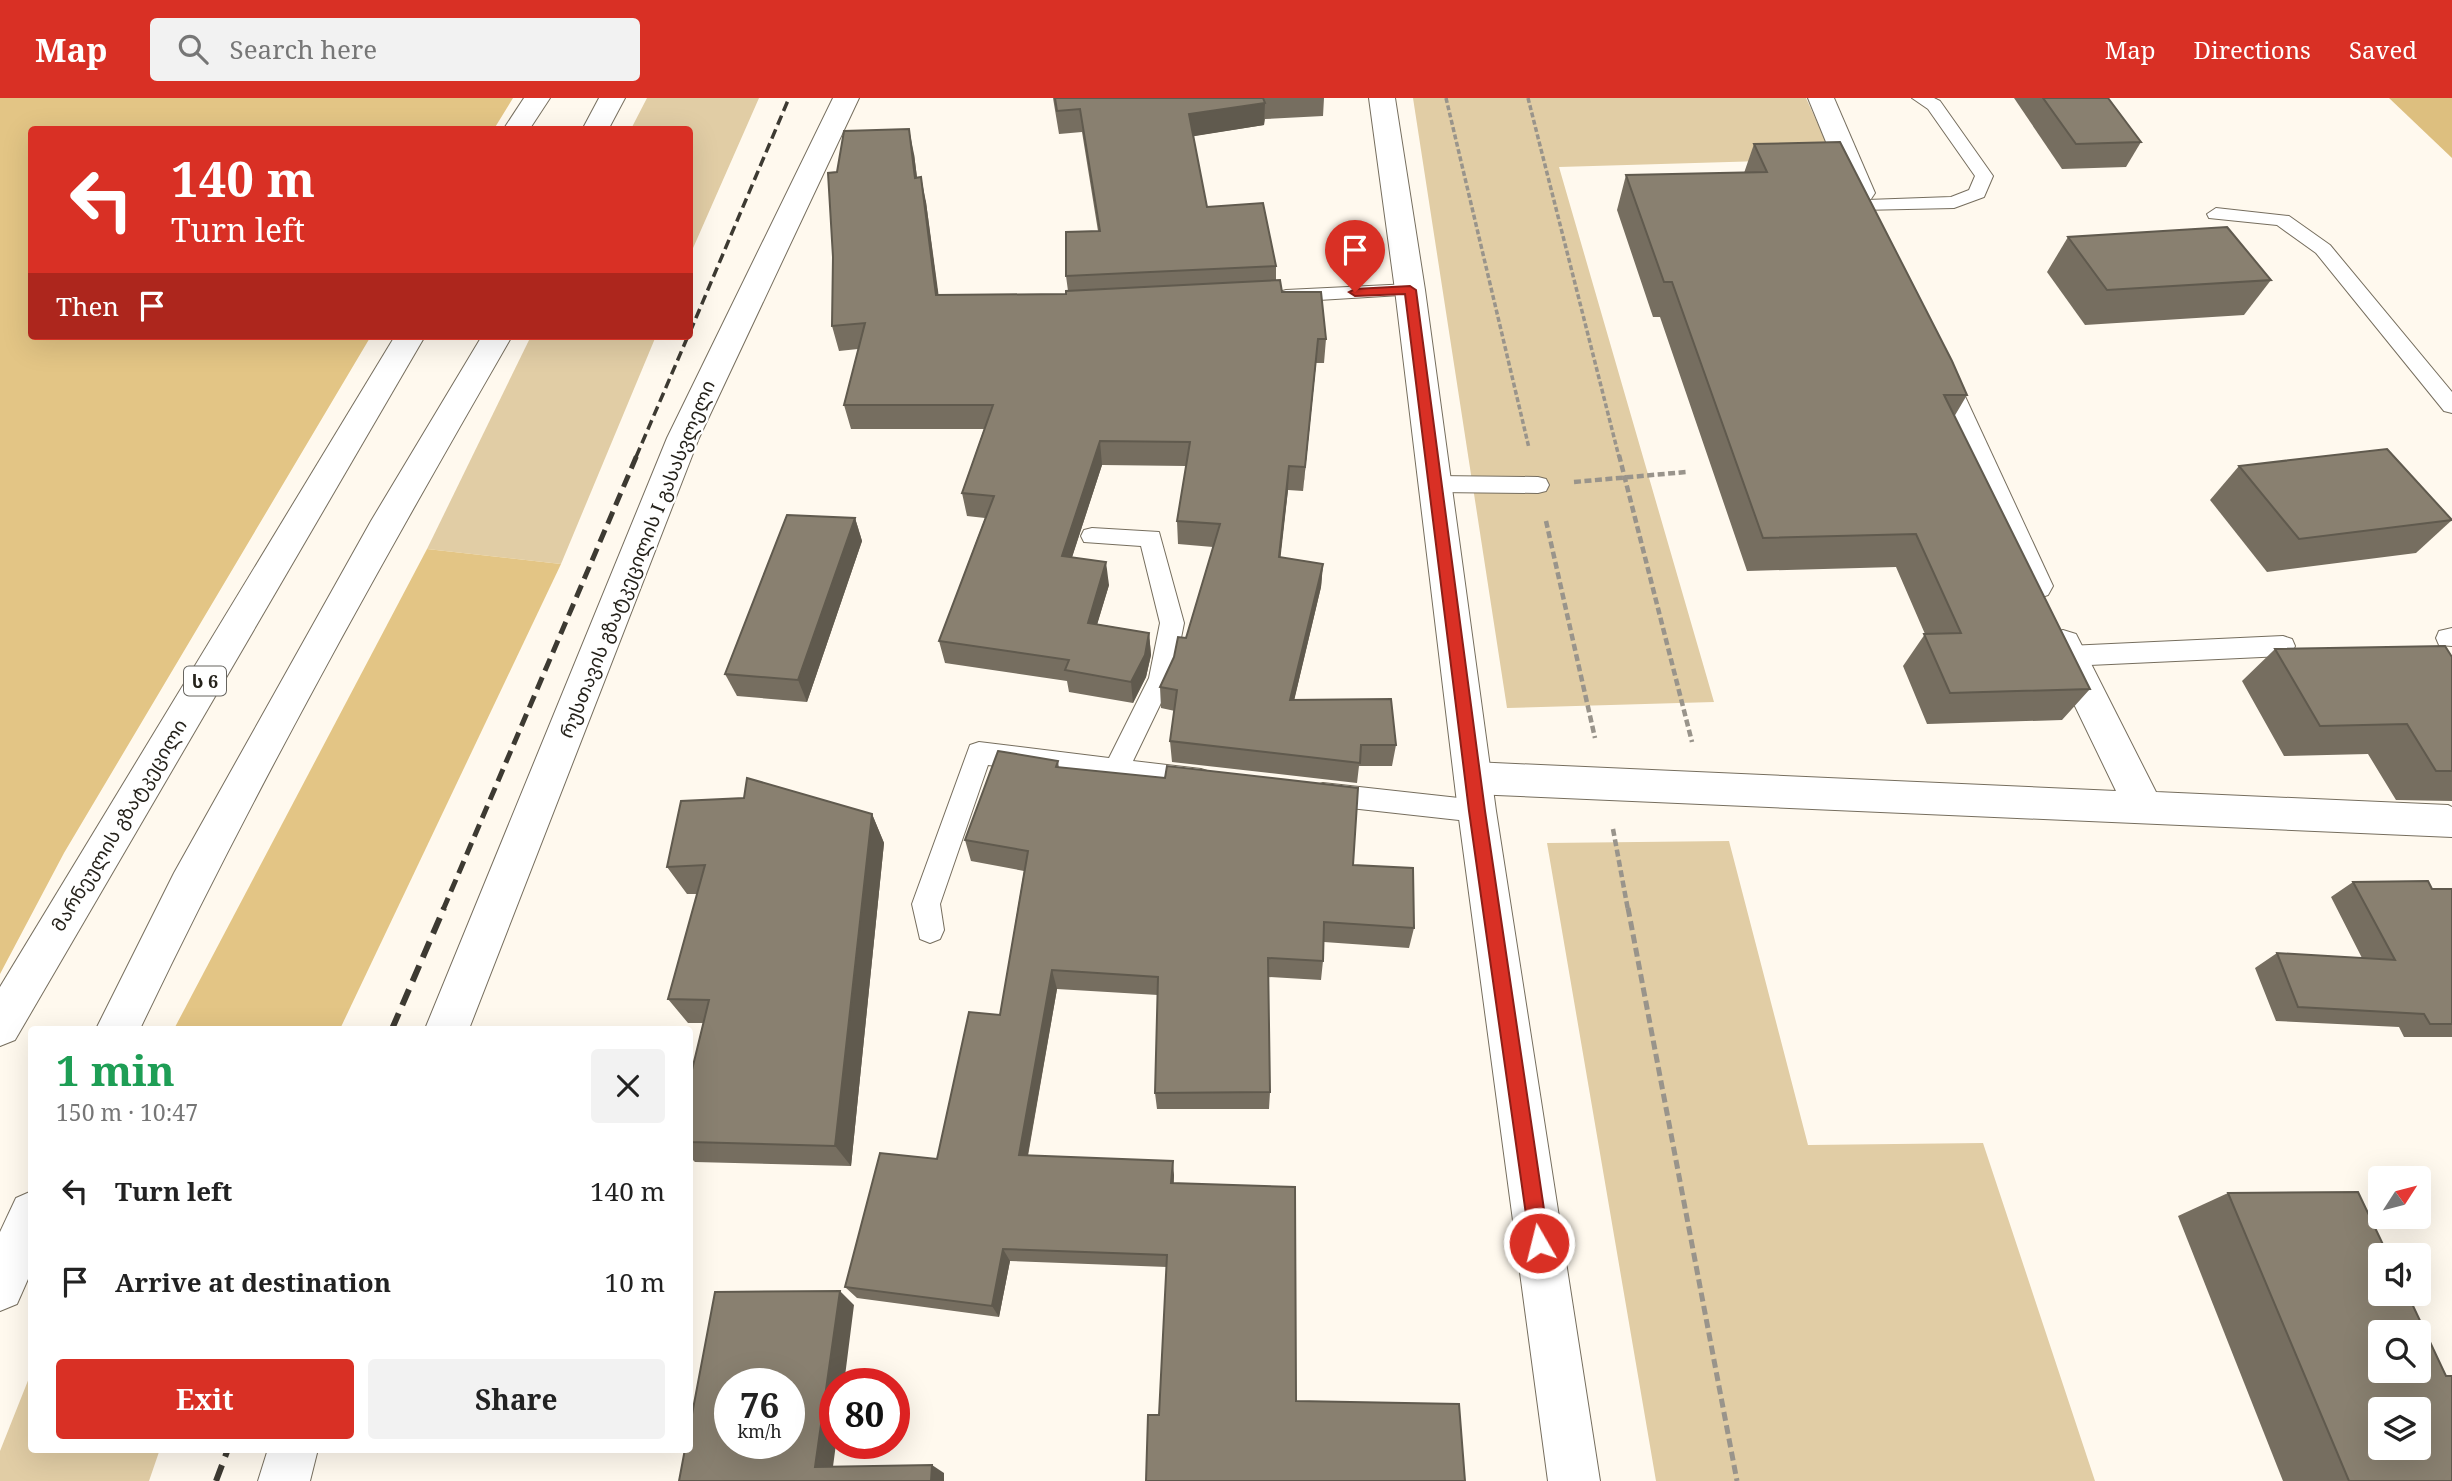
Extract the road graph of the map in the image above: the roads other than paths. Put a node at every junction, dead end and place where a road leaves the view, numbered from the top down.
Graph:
1 (537, 98) edge
2 (612, 98) edge
3 (846, 98) edge
4 (1382, 98) edge
5 (1821, 98) edge
6 (1921, 98) edge
7 (519, 126) edge
8 (597, 126) edge
9 (2216, 214) dead end
10 (1872, 218) joint
11 (1410, 290) junction
12 (1273, 297) edge
13 (408, 340) edge
14 (495, 340) edge
15 (1925, 340) edge
16 (2452, 405) edge
17 (1436, 484) junction
18 (1538, 485) road end
19 (1092, 536) dead end
20 (2283, 646) edge
21 (2068, 656) junction
22 (1115, 771) junction
23 (1222, 783) edge
24 (1303, 792) edge
25 (1475, 795) junction
26 (2144, 808) junction
27 (2450, 825) edge
28 (930, 930) dead end
29 (0, 1026) edge
30 (119, 1026) edge
31 (448, 1026) edge
32 (28, 1223) edge
33 (0, 1287) edge
34 (292, 1453) edge
35 (284, 1481) edge
36 (1574, 1481) edge

1 - 7 main road
2 - 8 main road
3 - 31 main road, რუსთავის გზატკეცილის I გასასვლელი
4 - 11 main road
5 - 10 main road
6 - 10 lane
9 - 16 lane
11 - 12 lane
11 - 17 main road
13 - 29 main road, მარნეულის გზატკეცილი / ს 6
14 - 30 main road
15 - 21 main road
17 - 18 lane
17 - 25 main road
19 - 22 lane
20 - 21 lane
21 - 26 main road
22 - 23 lane
22 - 28 lane
24 - 25 lane
25 - 26 main road
25 - 36 main road
26 - 27 main road
32 - 33 main road
34 - 35 main road

